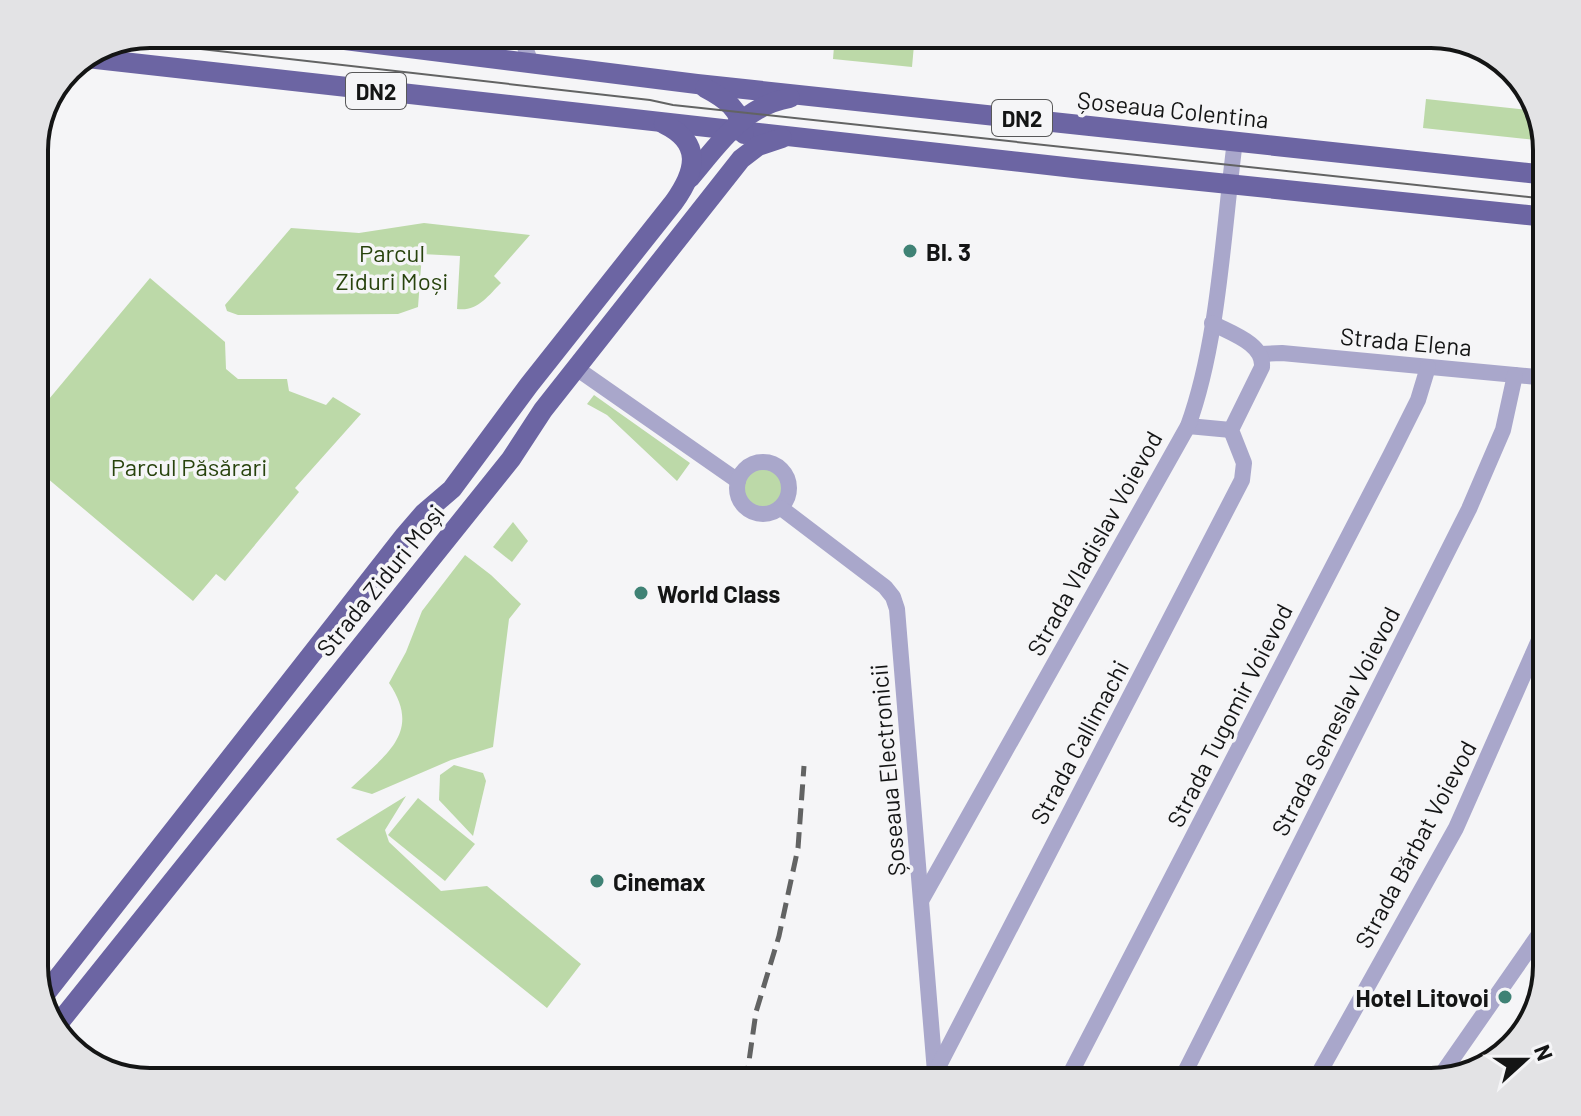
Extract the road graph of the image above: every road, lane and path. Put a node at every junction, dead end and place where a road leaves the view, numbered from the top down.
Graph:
1 (410, 48) edge
2 (509, 48) edge
3 (524, 48) edge
4 (499, 59) junction
5 (103, 60) edge
6 (531, 63) junction
7 (697, 84) junction
8 (809, 95) junction
9 (664, 124) junction
10 (738, 127) junction
11 (794, 136) junction
12 (1234, 151) junction
13 (741, 159) junction
14 (1533, 174) edge
15 (685, 184) junction
16 (1230, 185) junction
17 (1533, 216) edge
18 (1212, 323) junction
19 (1261, 354) junction
20 (1428, 367) junction
21 (576, 368) junction
22 (1515, 375) junction
23 (1533, 377) edge
24 (1188, 426) junction
25 (1231, 430) junction
26 (738, 481) junction
27 (781, 508) junction
28 (1533, 654) edge
29 (922, 899) junction
30 (1533, 943) edge
31 (50, 987) edge
32 (63, 1018) edge
33 (1447, 1066) edge
34 (935, 1068) edge
35 (941, 1068) edge
36 (1073, 1068) edge
37 (1187, 1068) edge
38 (1322, 1068) edge

1 - 4 main road, Șoseaua Colentina / DN2
2 - 4 street
3 - 6 street
4 - 6 main road, Șoseaua Colentina / DN2
5 - 9 main road, DN2
6 - 7 main road, Șoseaua Colentina / DN2
7 - 8 main road, Șoseaua Colentina / DN2
7 - 10 main road, Șoseaua Colentina
8 - 10 main road, Strada Ziduri Moși
8 - 12 main road, Șoseaua Colentina / DN2
9 - 10 main road, DN2
9 - 15 main road, Strada Ziduri Moși
10 - 11 main road, DN2
10 - 13 main road
10 - 15 main road, Strada Ziduri Moși
11 - 13 main road
11 - 16 main road, DN2
12 - 14 main road, Șoseaua Colentina / DN2
12 - 16 street, Strada Vladislav Voievod
13 - 21 main road, Strada Ziduri Moși
15 - 31 main road, Strada Ziduri Moși
16 - 17 main road, DN2
16 - 18 street, Strada Vladislav Voievod
18 - 19 street
18 - 24 street, Strada Vladislav Voievod
19 - 20 street, Strada Elena
19 - 25 street
20 - 22 street, Strada Elena
20 - 36 street, Strada Tugomir Voievod
21 - 26 street
21 - 32 main road, Strada Ziduri Moși
22 - 23 street, Strada Elena
22 - 37 street, Strada Seneslav Voievod
24 - 25 street
24 - 29 street, Strada Vladislav Voievod
25 - 35 street, Strada Callimachi
26 - 27 street
26 - 27 street
27 - 29 street, Șoseaua Electronicii
28 - 38 street, Strada Bărbat Voievod
29 - 34 street, Șoseaua Electronicii
30 - 33 street

